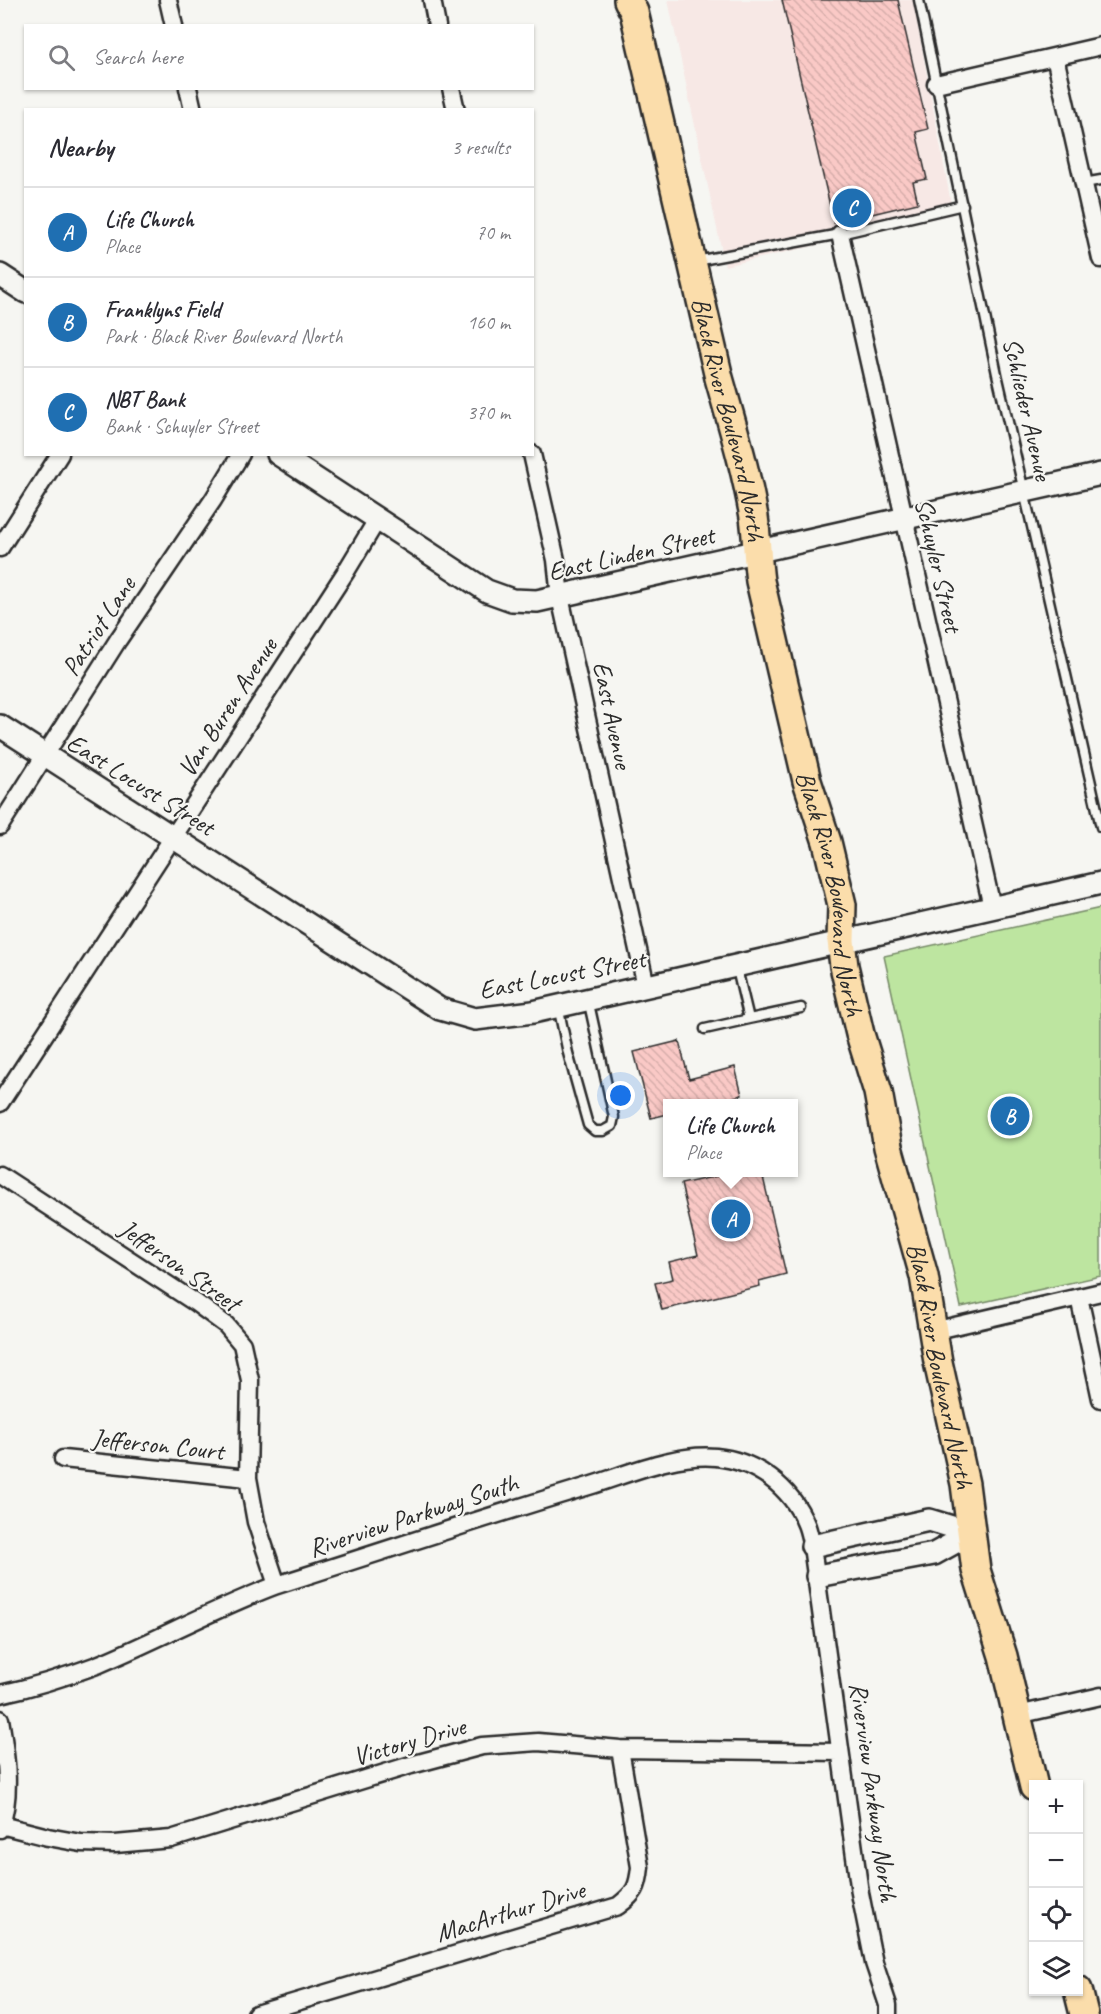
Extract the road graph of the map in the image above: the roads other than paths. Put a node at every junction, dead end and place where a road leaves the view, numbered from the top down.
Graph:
1 (168, 0) edge
2 (432, 0) edge
3 (628, 0) edge
4 (919, 0) edge
5 (174, 24) edge
6 (437, 24) edge
7 (1101, 46) edge
8 (1055, 57) junction
9 (936, 84) junction
10 (188, 90) edge
11 (451, 90) edge
12 (193, 108) edge
13 (456, 108) edge
14 (1101, 180) edge
15 (1084, 183) junction
16 (963, 205) junction
17 (840, 234) junction
18 (1101, 259) edge
19 (693, 261) junction
20 (0, 275) edge
21 (24, 291) edge
22 (59, 456) edge
23 (240, 456) edge
24 (281, 456) edge
25 (532, 456) edge
26 (1101, 474) edge
27 (1026, 491) junction
28 (903, 519) junction
29 (377, 520) junction
30 (0, 549) edge
31 (756, 552) junction
32 (560, 597) junction
33 (0, 726) edge
34 (45, 756) junction
35 (0, 826) edge
36 (1101, 827) edge
37 (173, 836) junction
38 (1101, 884) edge
39 (992, 907) junction
40 (842, 940) junction
41 (736, 965) junction
42 (646, 986) junction
43 (588, 999) junction
44 (558, 1005) junction
45 (801, 1008) dead end
46 (749, 1019) junction
47 (705, 1029) dead end
48 (0, 1103) edge
49 (0, 1174) edge
50 (1101, 1292) edge
51 (1079, 1297) junction
52 (933, 1331) junction
53 (1101, 1399) edge
54 (63, 1459) dead end
55 (248, 1478) junction
56 (972, 1533) junction
57 (812, 1546) junction
58 (817, 1576) junction
59 (277, 1585) junction
60 (0, 1694) edge
61 (1101, 1696) edge
62 (1018, 1716) junction
63 (0, 1719) edge
64 (620, 1749) junction
65 (839, 1752) junction
66 (1032, 1780) edge
67 (1, 1827) edge
68 (1080, 1996) edge
69 (256, 2014) edge
70 (888, 2014) edge
71 (1084, 2014) edge

1 - 5 street
2 - 6 street
3 - 19 main road, Black River Boulevard North
4 - 9 lane, Schlieder Avenue
7 - 8 street
8 - 9 street
8 - 15 street
9 - 16 lane, Schlieder Avenue
10 - 12 street
11 - 13 street
14 - 15 lane
15 - 18 street
16 - 17 lane
16 - 27 lane, Schlieder Avenue
17 - 19 lane
17 - 28 street, Schuyler Street
19 - 31 main road, Black River Boulevard North
20 - 21 street
22 - 30 street
23 - 34 street, Patriot Lane
24 - 29 street, East Linden Street
25 - 32 street, East Avenue
26 - 27 street, East Linden Street
27 - 28 street, East Linden Street
27 - 36 lane, Schlieder Avenue
28 - 31 street, East Linden Street
28 - 39 street, Schuyler Street
29 - 32 street, East Linden Street
29 - 37 street, Van Buren Avenue
31 - 32 street, East Linden Street
31 - 40 main road, Black River Boulevard North
32 - 42 street, East Avenue
33 - 34 street, East Locust Street
34 - 35 street, Patriot Lane
34 - 37 street, East Locust Street
37 - 44 street, East Locust Street
37 - 48 street, Van Buren Avenue
38 - 39 street, East Locust Street
39 - 40 street, East Locust Street
40 - 41 street, East Locust Street
40 - 52 main road, Black River Boulevard North
41 - 42 street, East Locust Street
41 - 46 lane
42 - 43 street, East Locust Street
43 - 44 street, East Locust Street
43 - 44 lane
45 - 46 lane
46 - 47 lane
49 - 55 street, Jefferson Street
50 - 51 street
51 - 52 street
51 - 53 street
52 - 56 main road, Black River Boulevard North
54 - 55 street, Jefferson Court
55 - 59 street, Jefferson Street
56 - 57 street
56 - 58 street
56 - 62 main road, Black River Boulevard North
57 - 58 street, Riverview Parkway North
57 - 59 street, Riverview Parkway South
58 - 65 street, Riverview Parkway North
59 - 60 street, Riverview Parkway South
61 - 62 street
62 - 66 main road, Black River Boulevard North
63 - 67 street
64 - 65 street, Victory Drive
64 - 67 street, Victory Drive
64 - 69 street, MacArthur Drive
65 - 70 street, Riverview Parkway North
68 - 71 main road

